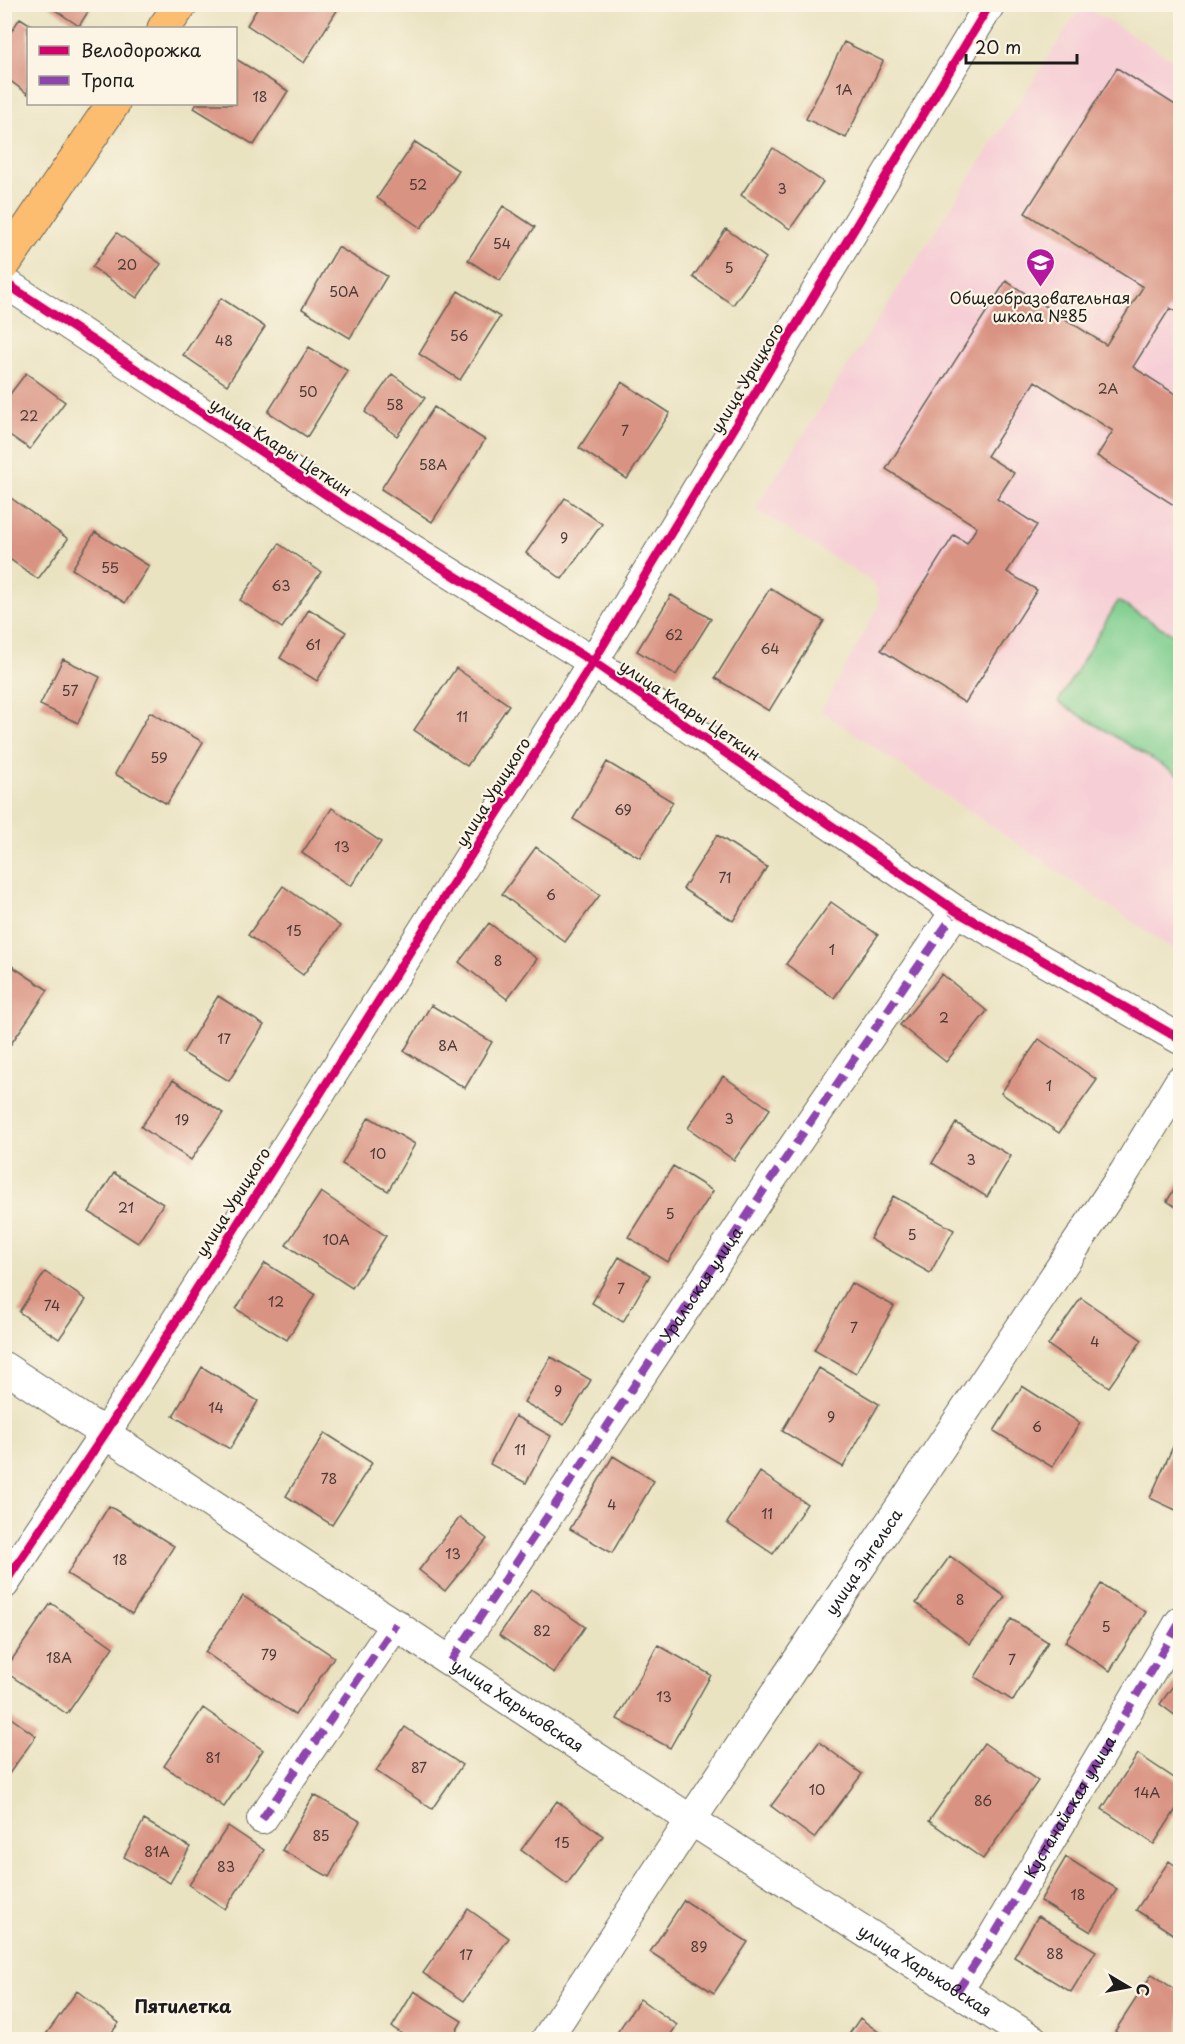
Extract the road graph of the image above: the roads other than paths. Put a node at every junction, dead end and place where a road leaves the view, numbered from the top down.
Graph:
1 (181, 4) edge
2 (990, 4) edge
3 (165, 27) edge
4 (113, 105) edge
5 (4, 264) edge
6 (4, 282) edge
7 (593, 662) junction
8 (956, 911) junction
9 (1180, 1039) edge
10 (1180, 1081) edge
11 (4, 1367) edge
12 (106, 1432) junction
13 (4, 1584) edge
14 (1180, 1622) edge
15 (396, 1624) junction
16 (451, 1661) junction
17 (262, 1819) dead end
18 (691, 1820) junction
19 (957, 1991) junction
20 (546, 2040) edge
21 (1033, 2040) edge

1 - 3 main road
2 - 7 street, улица Урицкого
4 - 5 main road
6 - 7 street, улица Клары Цеткин
7 - 8 street, улица Клары Цеткин
7 - 12 street, улица Урицкого
8 - 9 street, улица Клары Цеткин
8 - 16 street, Уральская улица
10 - 18 street, улица Энгельса
11 - 12 street, улица Харьковская
12 - 13 street, улица Урицкого
12 - 15 street, улица Харьковская
14 - 19 street, Кустанайская улица
15 - 16 street, улица Харьковская
15 - 17 street
16 - 18 street, улица Харьковская
18 - 19 street, улица Харьковская
18 - 20 street, улица Энгельса
19 - 21 street, улица Харьковская

